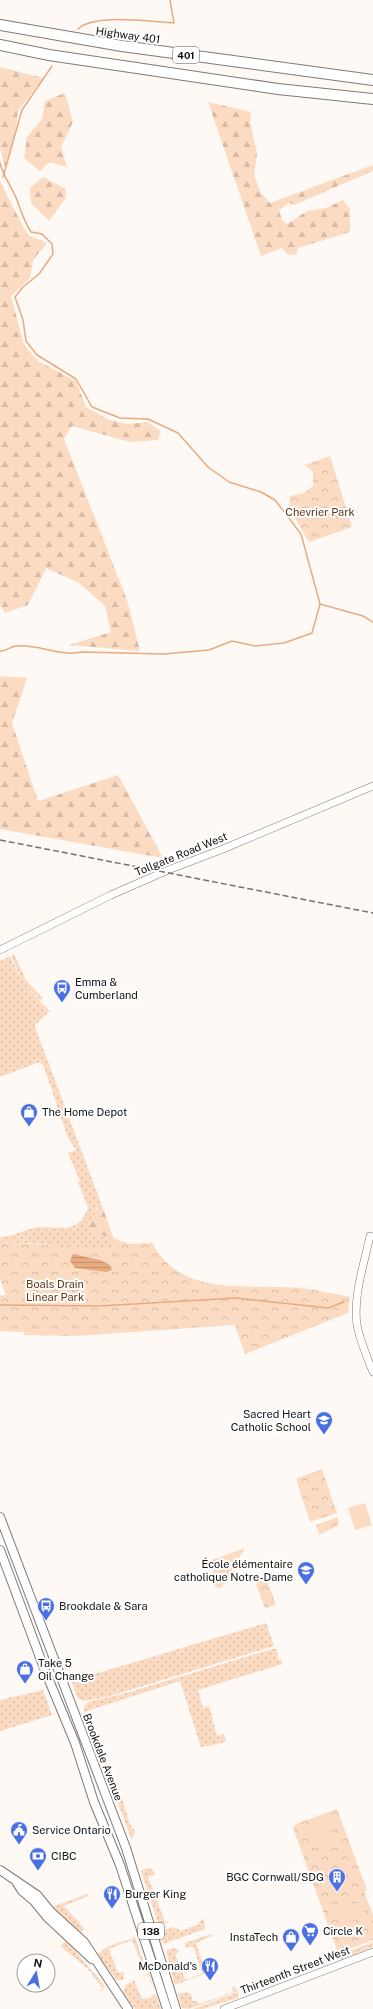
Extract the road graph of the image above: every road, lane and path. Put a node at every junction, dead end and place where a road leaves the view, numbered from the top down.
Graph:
1 (0, 25) edge
2 (0, 45) edge
3 (373, 80) edge
4 (373, 99) edge
5 (373, 786) edge
6 (0, 950) edge
7 (370, 1236) dead end
8 (373, 1372) edge
9 (0, 1517) edge
10 (0, 1550) edge
11 (0, 1870) edge
12 (373, 1952) edge
13 (168, 2003) edge
14 (128, 2009) edge
15 (177, 2009) edge
16 (224, 2009) edge

1 - 3 highway, Highway 401 / 401
2 - 4 highway, 401
5 - 6 street, Tollgate Road West
7 - 8 street
9 - 13 main road, Brookdale Avenue / 138
10 - 13 main road, Brookdale Avenue
11 - 14 main road
12 - 16 street, Thirteenth Street West
13 - 15 main road, Brookdale Avenue / 138

